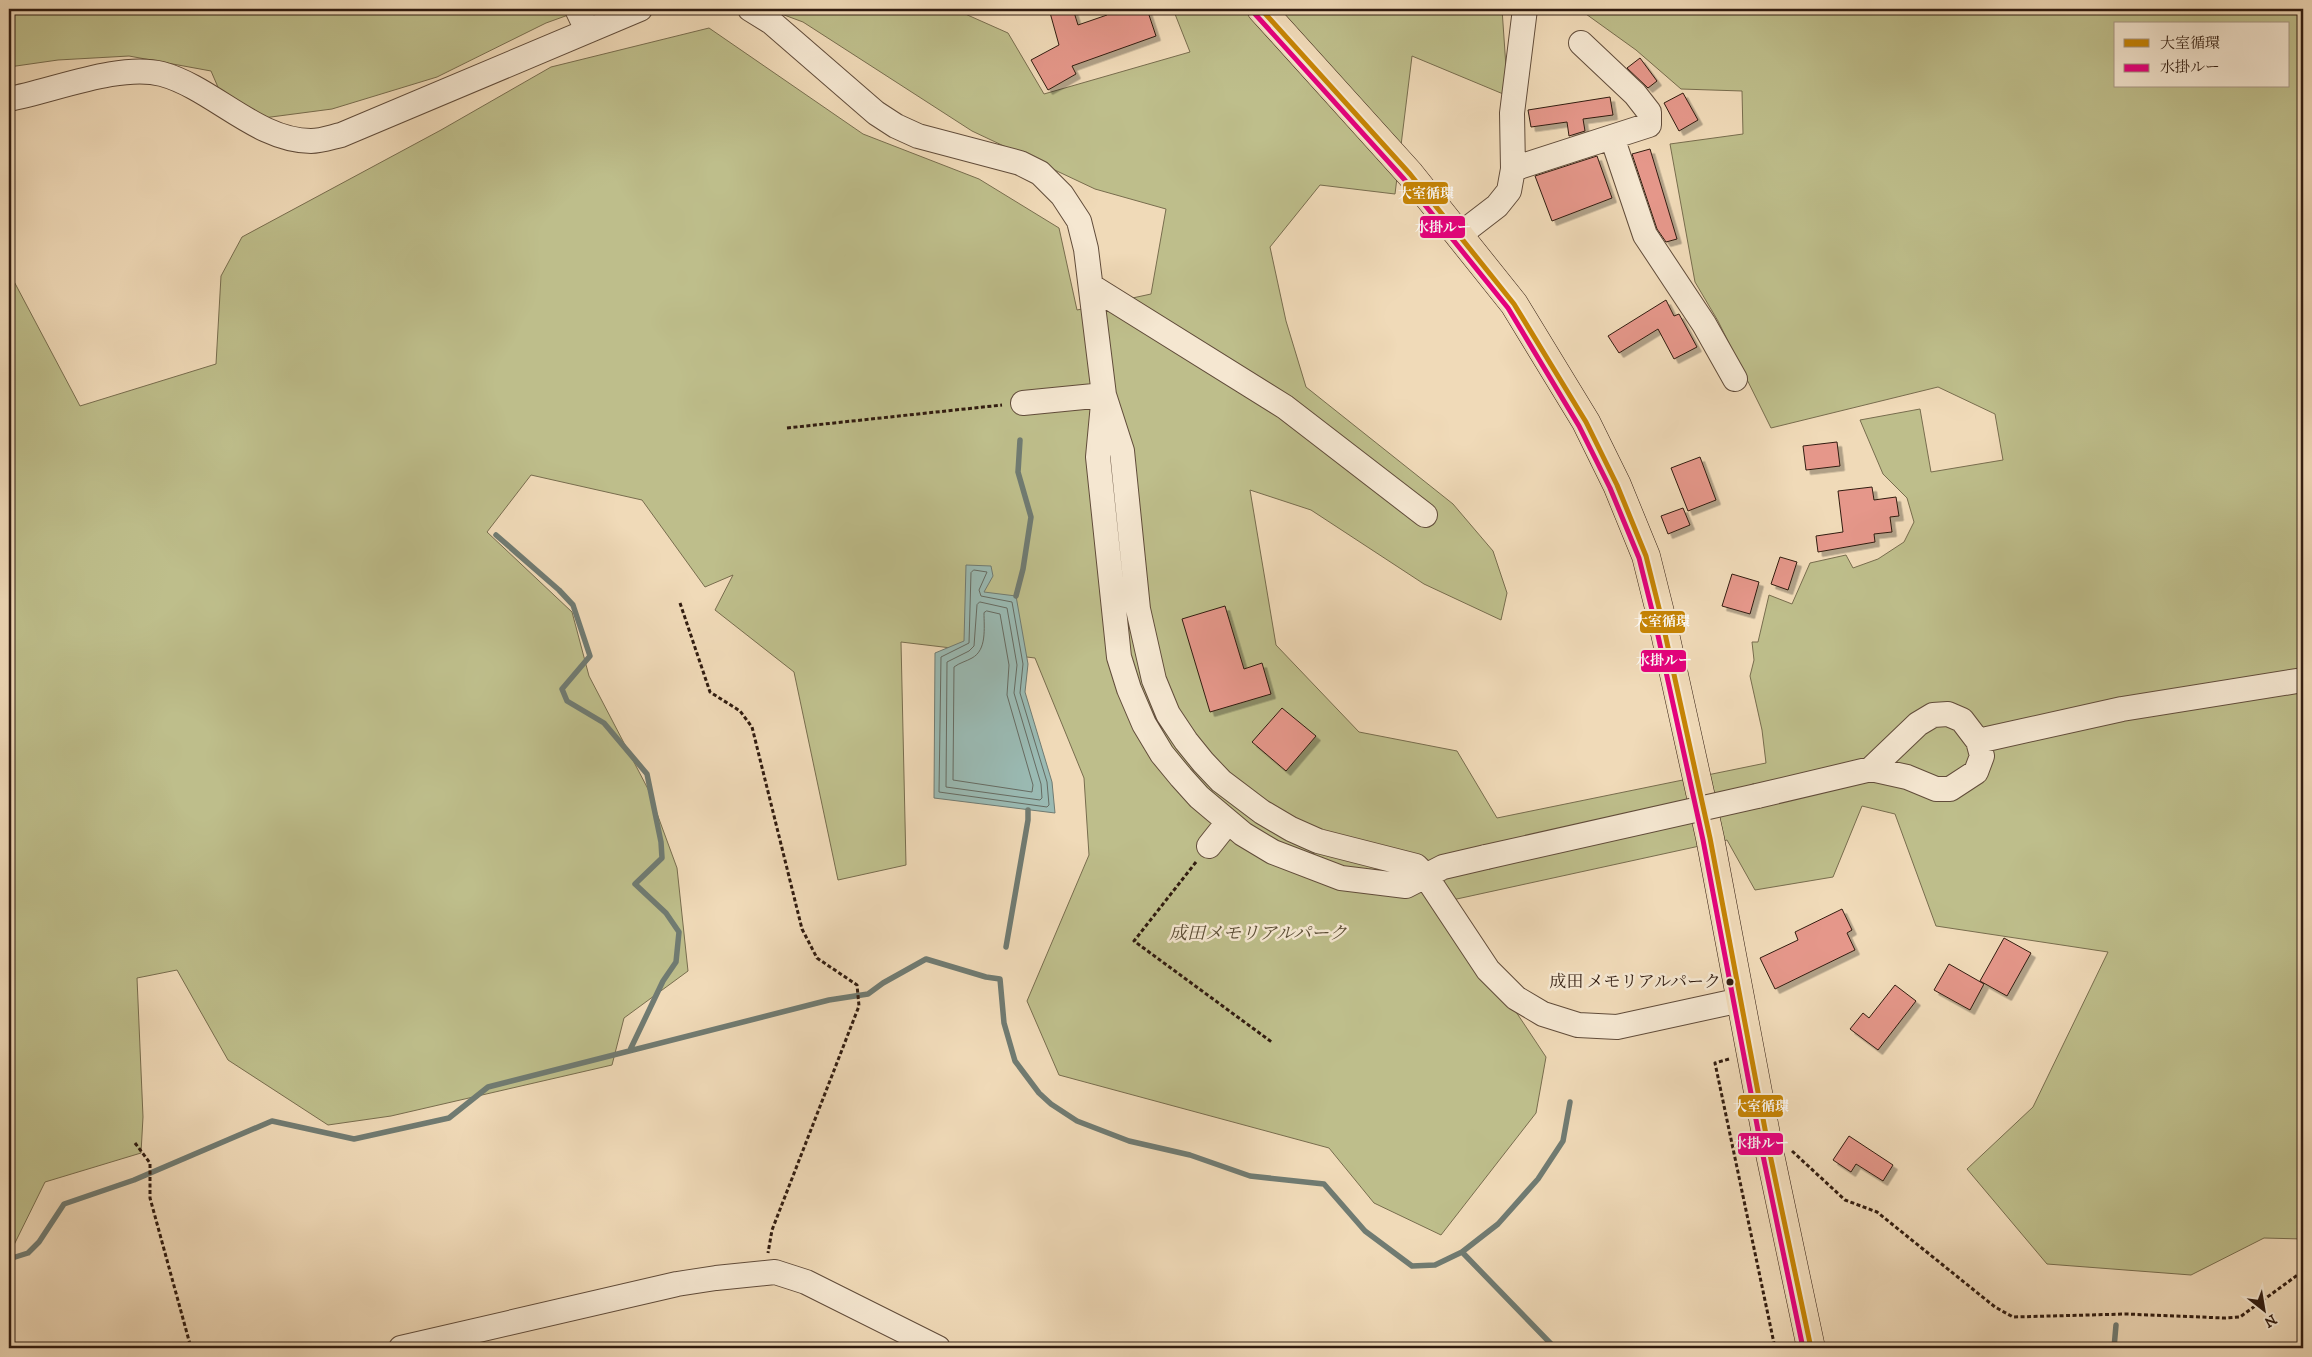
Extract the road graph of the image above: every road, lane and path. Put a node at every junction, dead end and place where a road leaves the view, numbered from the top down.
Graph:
1 (577, 9) edge
2 (640, 9) edge
3 (750, 9) edge
4 (1261, 9) edge
5 (1525, 9) edge
6 (587, 30) junction
7 (1581, 43) dead end
8 (9, 99) edge
9 (1612, 137) junction
10 (1513, 169) junction
11 (1458, 236) junction
12 (1091, 286) junction
13 (1734, 379) dead end
14 (1104, 395) junction
15 (1023, 403) joint
16 (787, 428) dead end
17 (1425, 515) dead end
18 (680, 602) dead end
19 (2303, 680) edge
20 (2244, 688) junction
21 (2303, 692) edge
22 (1978, 741) junction
23 (1871, 769) junction
24 (1228, 822) junction
25 (1209, 846) joint
26 (1425, 875) junction
27 (1741, 1000) junction
28 (1273, 1044) dead end
29 (1751, 1052) junction
30 (135, 1143) dead end
31 (1768, 1145) junction
32 (2303, 1271) edge
33 (765, 1273) junction
34 (191, 1348) edge
35 (401, 1348) edge
36 (938, 1348) edge
37 (1775, 1348) edge
38 (1811, 1348) edge

1 - 6 street
2 - 6 street
3 - 12 street
4 - 11 main road
5 - 10 street
6 - 8 street
7 - 9 street
9 - 10 street
9 - 13 street
10 - 11 street
11 - 27 main road
12 - 14 street
12 - 17 street
14 - 15 street
14 - 24 street
14 - 26 street
15 - 16 path
18 - 33 path
19 - 20 street
20 - 21 street
20 - 22 street
22 - 23 street
22 - 23 street
23 - 26 street, bridge
24 - 25 street
24 - 26 street
25 - 28 path
26 - 27 street
27 - 29 main road
29 - 31 main road
29 - 37 path
30 - 34 path
31 - 32 path
31 - 38 main road
33 - 35 street
33 - 36 street

